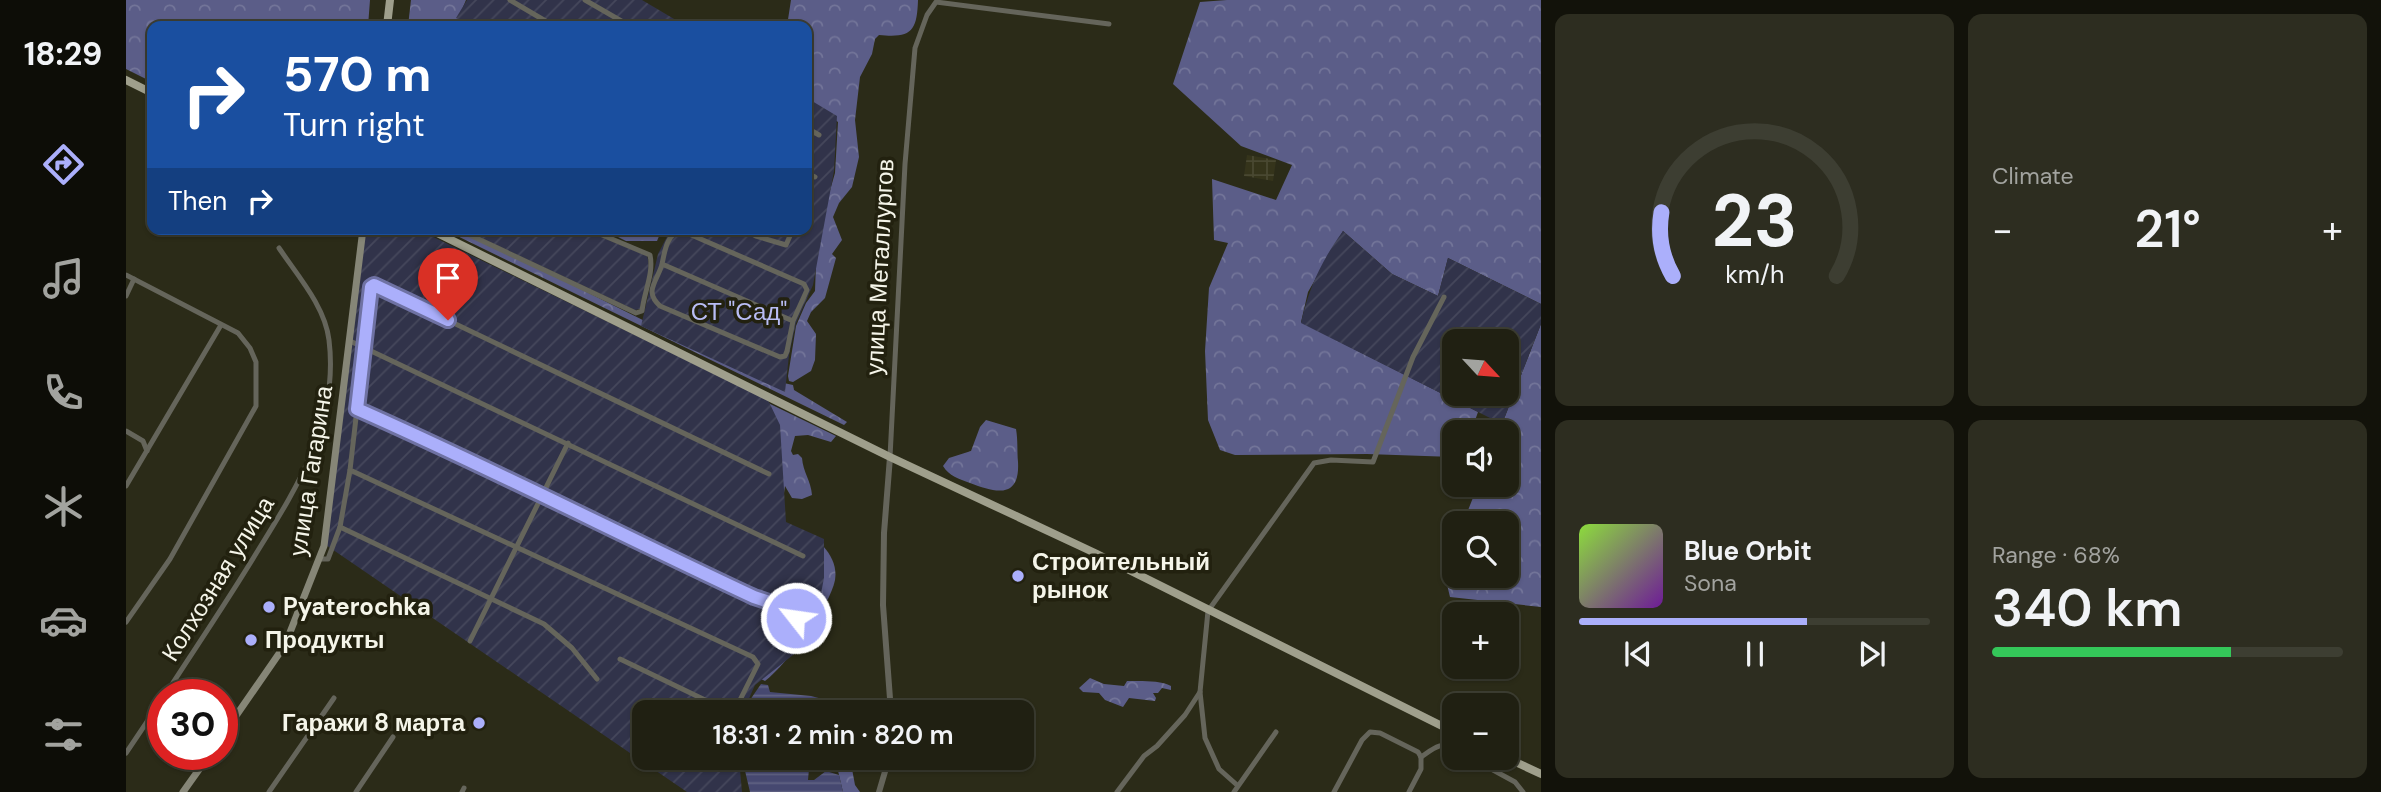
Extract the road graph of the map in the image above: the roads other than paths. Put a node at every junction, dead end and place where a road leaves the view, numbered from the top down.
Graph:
1 (390, 0) edge
2 (510, 0) edge
3 (585, 0) edge
4 (388, 21) edge
5 (546, 21) edge
6 (616, 21) edge
7 (1109, 24) dead end
8 (126, 80) edge
9 (147, 90) edge
10 (812, 131) edge
11 (819, 135) dead end
12 (812, 176) edge
13 (815, 177) dead end
14 (362, 235) edge
15 (441, 235) edge
16 (470, 235) edge
17 (603, 235) edge
18 (673, 235) edge
19 (691, 235) edge
20 (754, 235) edge
21 (790, 235) edge
22 (666, 246) junction
23 (279, 247) dead end
24 (650, 254) junction
25 (662, 264) junction
26 (126, 275) edge
27 (134, 279) junction
28 (126, 296) edge
29 (1444, 297) dead end
30 (793, 321) junction
31 (221, 325) junction
32 (350, 341) junction
33 (364, 347) junction
34 (357, 409) junction
35 (126, 431) edge
36 (568, 443) junction
37 (147, 450) junction
38 (890, 457) junction
39 (350, 470) junction
40 (769, 474) dead end
41 (128, 477) edge
42 (126, 486) edge
43 (542, 497) junction
44 (341, 527) junction
45 (517, 547) junction
46 (803, 556) dead end
47 (319, 559) junction
48 (491, 598) junction
49 (1209, 611) junction
50 (796, 618) dead end
51 (126, 622) edge
52 (470, 641) dead end
53 (620, 659) dead end
54 (175, 679) edge
55 (597, 679) dead end
56 (1200, 692) junction
57 (334, 698) dead end
58 (890, 700) edge
59 (238, 713) edge
60 (147, 722) edge
61 (1442, 726) edge
62 (1276, 732) dead end
63 (393, 737) dead end
64 (1442, 745) edge
65 (126, 753) edge
66 (1421, 757) junction
67 (1519, 764) edge
68 (198, 770) edge
69 (885, 770) edge
70 (1493, 770) edge
71 (1541, 774) edge
72 (1237, 785) junction
73 (183, 792) edge
74 (269, 792) edge
75 (356, 792) edge
76 (879, 792) edge
77 (1117, 792) edge
78 (1234, 792) edge
79 (1334, 792) edge
80 (1409, 792) edge
81 (1523, 792) edge

1 - 4 main road
2 - 5 street
3 - 6 street
7 - 38 street, улица Металлургов
8 - 9 main road
10 - 11 street
12 - 13 street
14 - 32 main road, улица Гагарина
15 - 38 main road
16 - 24 street
17 - 24 street
18 - 22 street
19 - 30 street
20 - 21 street
22 - 24 street
22 - 25 street
23 - 54 street, Колхозная улица
25 - 30 street
25 - 30 street
26 - 27 street
27 - 28 street
27 - 31 street
29 - 49 street
31 - 37 street
31 - 51 street
32 - 33 street
32 - 47 main road, улица Гагарина
33 - 34 street
33 - 36 street
33 - 40 street
34 - 39 street
34 - 43 street
35 - 37 street
36 - 43 street
36 - 46 street
37 - 41 street
38 - 49 main road
38 - 58 street, улица Металлургов
39 - 44 street
39 - 45 street
41 - 42 street
43 - 45 street
43 - 50 street
44 - 47 street
44 - 48 street
45 - 48 street
45 - 53 street
47 - 59 main road, улица Гагарина
48 - 52 street
48 - 55 street
49 - 56 street
49 - 61 main road
56 - 72 street
56 - 77 street
57 - 74 street
60 - 65 street, Колхозная улица
62 - 72 street
63 - 75 street
64 - 66 street
66 - 79 street
66 - 80 street
67 - 71 main road
68 - 73 main road
69 - 76 street
70 - 81 street
72 - 78 street

